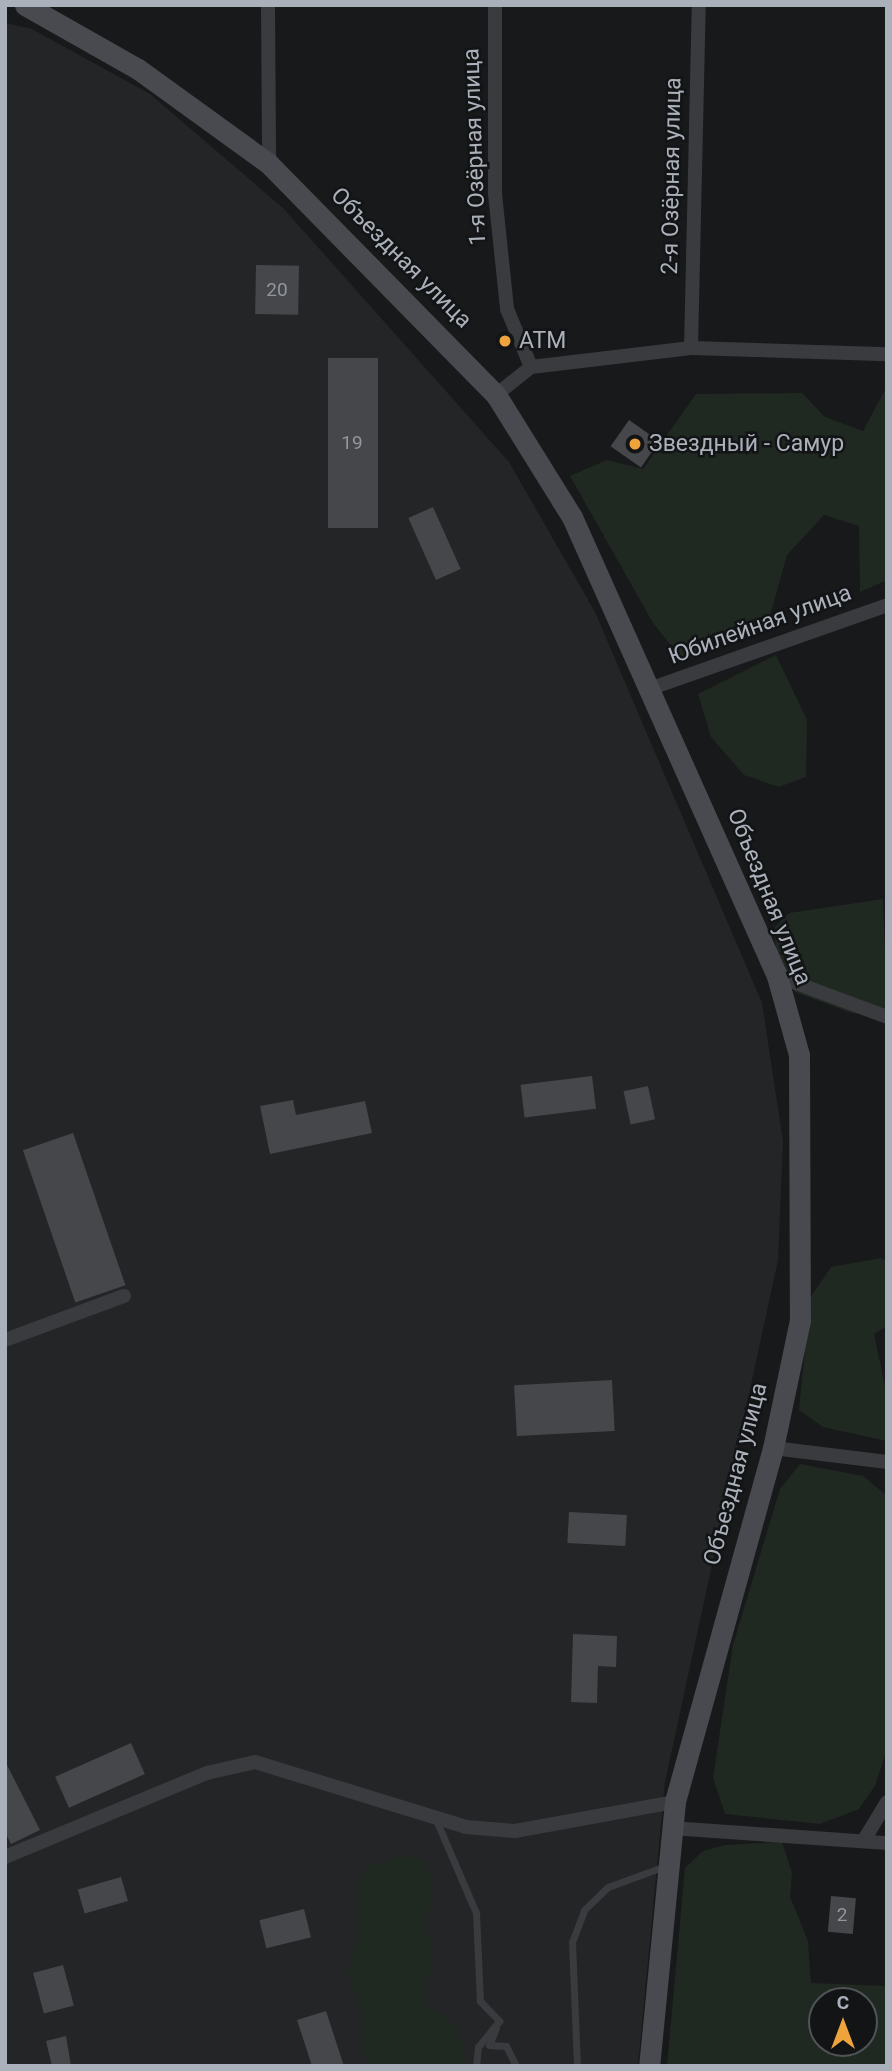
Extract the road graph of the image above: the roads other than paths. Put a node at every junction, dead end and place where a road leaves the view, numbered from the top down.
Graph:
1 (25, 5) edge
2 (268, 5) edge
3 (495, 5) edge
4 (699, 5) edge
5 (269, 164) junction
6 (691, 348) junction
7 (887, 354) edge
8 (531, 367) junction
9 (496, 396) junction
10 (887, 605) edge
11 (649, 689) junction
12 (777, 976) junction
13 (887, 1017) edge
14 (124, 1296) dead end
15 (5, 1340) edge
16 (773, 1448) junction
17 (887, 1462) edge
18 (676, 1802) junction
19 (887, 1802) edge
20 (437, 1822) junction
21 (671, 1828) junction
22 (864, 1840) junction
23 (887, 1843) edge
24 (5, 1857) edge
25 (665, 1866) junction
26 (499, 2021) junction
27 (476, 2066) edge
28 (516, 2066) edge
29 (577, 2066) edge
30 (649, 2066) edge

1 - 5 main road, Объездная улица
2 - 5 street
3 - 8 street, 1-я Озёрная улица
4 - 6 street, 2-я Озёрная улица
5 - 9 main road, Объездная улица
6 - 7 street
6 - 8 street
8 - 9 street
9 - 11 main road, Объездная улица
10 - 11 street, Юбилейная улица
11 - 12 main road, Объездная улица
12 - 13 street
12 - 16 main road, Объездная улица
14 - 15 street
16 - 17 street
16 - 18 main road, Объездная улица
18 - 20 street
18 - 21 main road, Объездная улица
19 - 22 street
20 - 24 street
20 - 26 lane
21 - 22 street
21 - 25 main road, Объездная улица
22 - 23 street
25 - 29 lane
25 - 30 main road, Объездная улица
26 - 27 lane
26 - 28 lane

